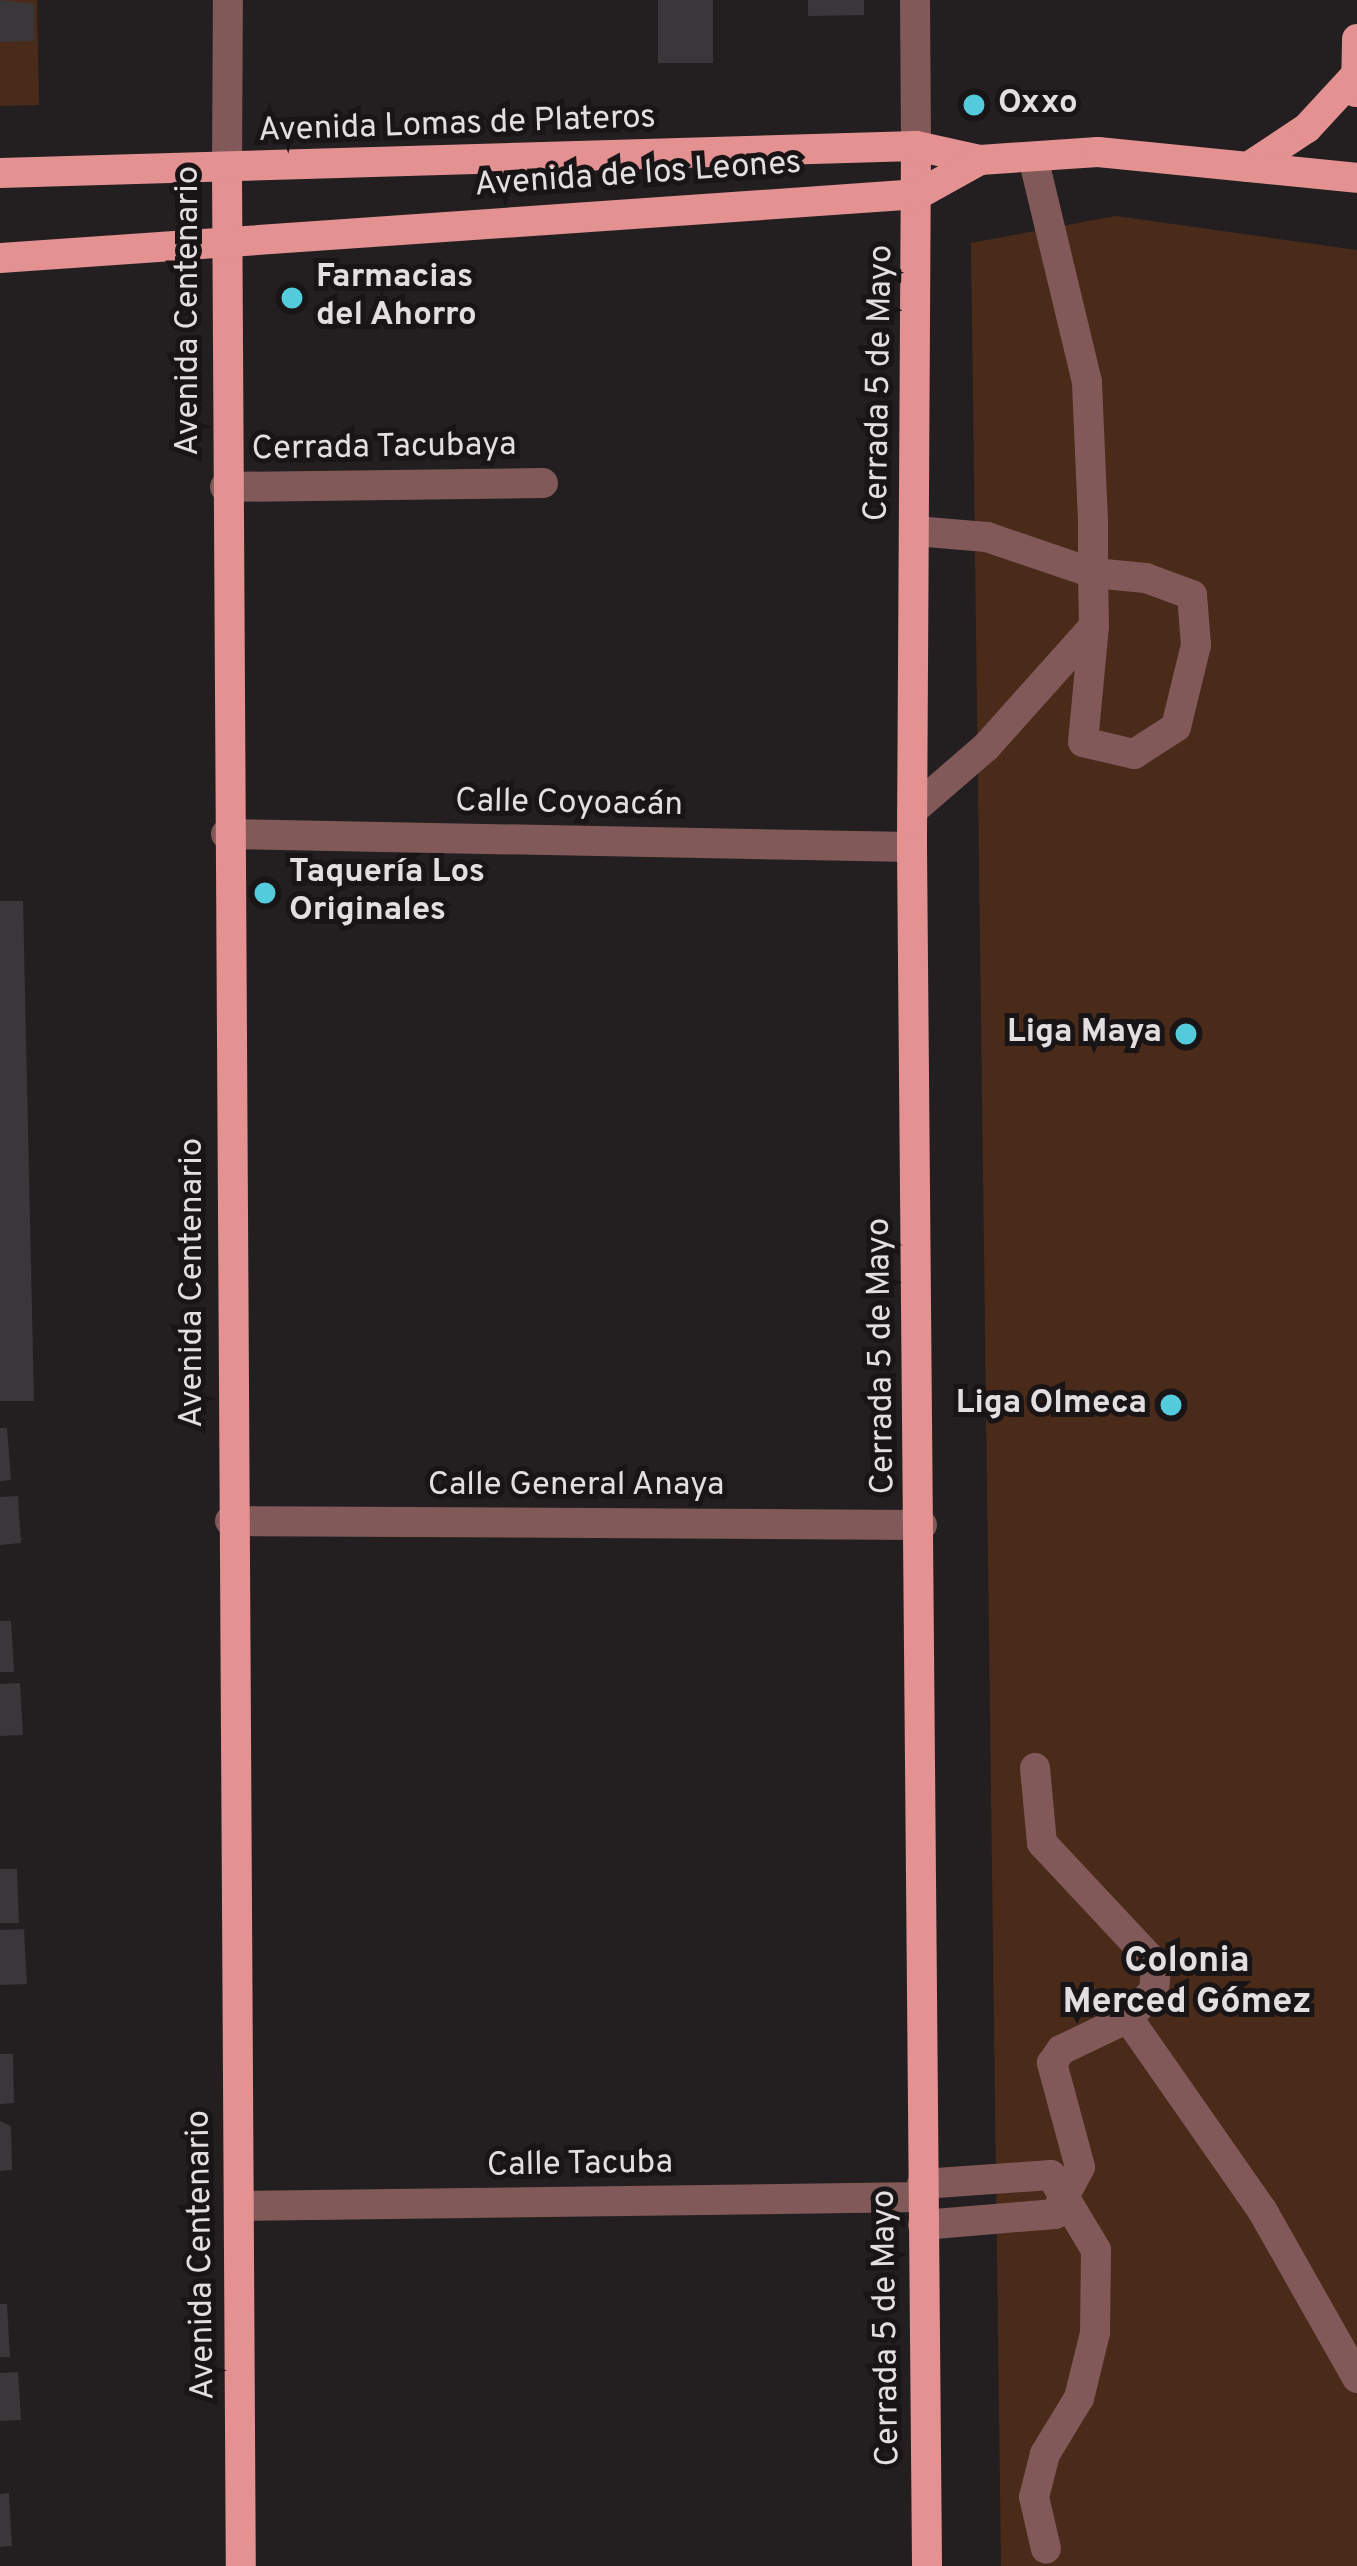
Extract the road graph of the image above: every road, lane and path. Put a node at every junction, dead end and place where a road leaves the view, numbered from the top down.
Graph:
1 (228, 0) edge
2 (914, 0) edge
3 (1357, 38) edge
4 (1355, 86) edge
5 (916, 146) junction
6 (1033, 157) junction
7 (980, 160) junction
8 (1248, 167) junction
9 (227, 170) junction
10 (0, 173) edge
11 (1357, 178) edge
12 (919, 194) junction
13 (226, 239) junction
14 (0, 258) edge
15 (543, 483) dead end
16 (225, 488) junction
17 (915, 531) junction
18 (1093, 573) junction
19 (1094, 626) junction
20 (913, 811) junction
21 (226, 834) junction
22 (912, 847) junction
23 (230, 1521) junction
24 (922, 1525) junction
25 (1035, 1768) dead end
26 (1128, 2018) junction
27 (1069, 2194) junction
28 (922, 2202) junction
29 (239, 2206) junction
30 (1357, 2378) edge
31 (1046, 2549) dead end
32 (242, 2566) edge
33 (926, 2566) edge

1 - 9 street, Avenida Centenario
2 - 5 street
3 - 4 main road
4 - 8 main road
5 - 7 main road
5 - 9 main road, Avenida Lomas de Plateros
5 - 12 main road, Cerrada 5 de Mayo
6 - 7 main road
6 - 8 main road
6 - 18 street
7 - 12 main road, Avenida de los Leones
8 - 11 main road
9 - 10 main road, Avenida Lomas de Plateros
9 - 13 main road, Avenida Centenario
12 - 13 main road, Avenida de los Leones
12 - 17 main road, Cerrada 5 de Mayo
13 - 14 main road
13 - 16 main road, Avenida Centenario
15 - 16 street, Cerrada Tacubaya
16 - 21 main road, Avenida Centenario
17 - 18 street
17 - 20 main road, Cerrada 5 de Mayo
18 - 19 street
18 - 19 street
19 - 20 street
20 - 22 main road, Cerrada 5 de Mayo
21 - 22 street, Calle Coyoacán
21 - 23 main road, Avenida Centenario
22 - 24 main road, Cerrada 5 de Mayo
23 - 24 street, Calle General Anaya
23 - 29 main road, Avenida Centenario
24 - 28 main road, Cerrada 5 de Mayo
25 - 26 street
26 - 27 street
26 - 30 street
27 - 28 street
27 - 28 street
27 - 31 street
28 - 29 street, Calle Tacuba
28 - 33 main road, Cerrada 5 de Mayo
29 - 32 main road, Avenida Centenario

